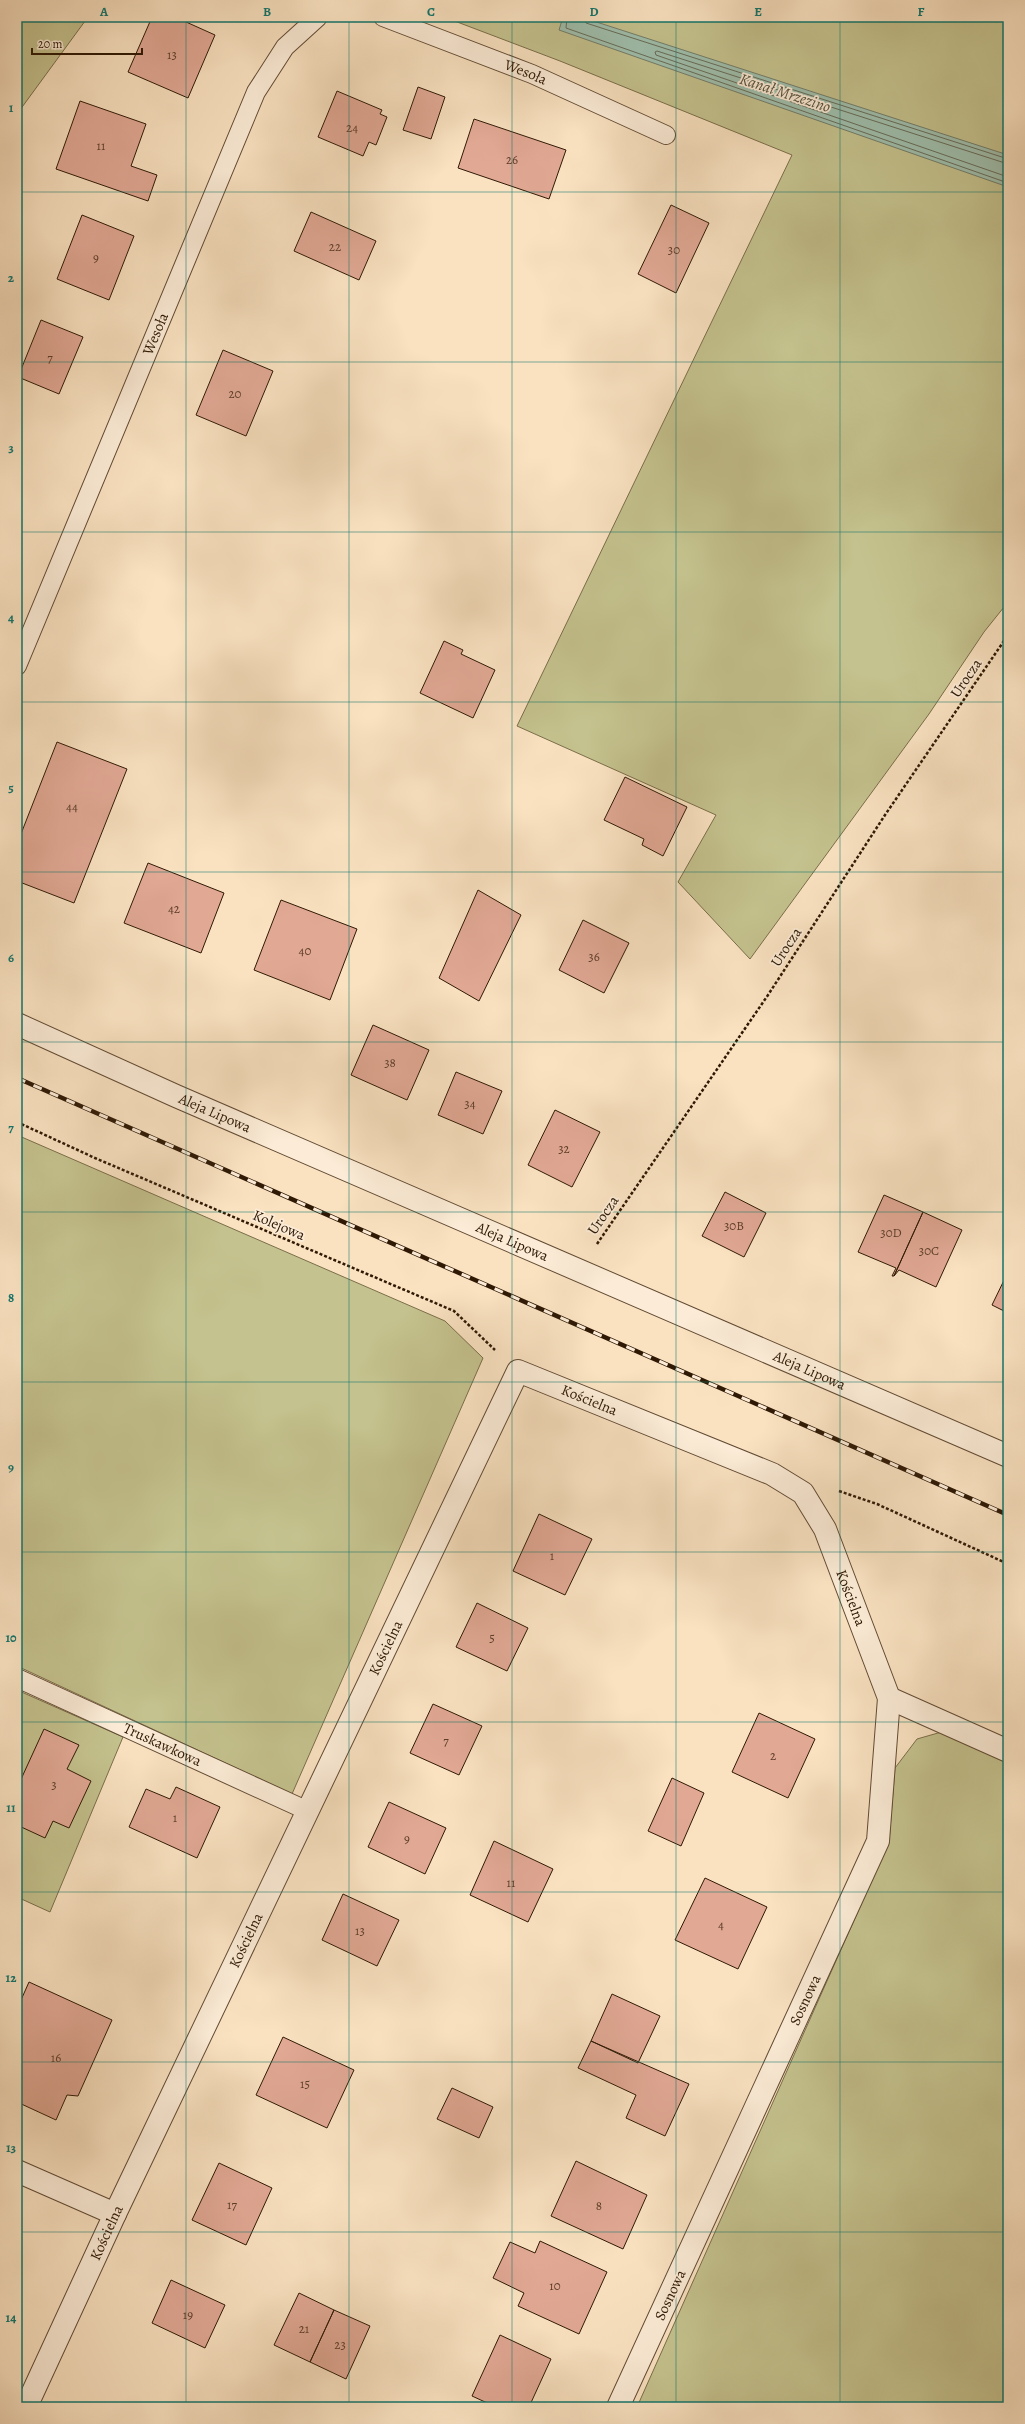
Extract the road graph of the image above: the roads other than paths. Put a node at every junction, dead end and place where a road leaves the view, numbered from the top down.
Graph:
1 (318, 17) edge
2 (383, 17) edge
3 (666, 135) dead end
4 (17, 666) edge
5 (17, 1024) edge
6 (1008, 1456) edge
7 (17, 1678) edge
8 (889, 1698) junction
9 (1008, 1751) edge
10 (308, 1811) junction
11 (17, 2171) edge
12 (115, 2214) junction
13 (26, 2407) edge
14 (618, 2407) edge

1 - 4 lane, Wesoła
2 - 3 lane, Wesoła
5 - 6 street, Aleja Lipowa
7 - 10 lane, Truskawkowa
8 - 9 street
8 - 10 street, Kościelna
8 - 14 street, Sosnowa
10 - 12 street, Kościelna
11 - 12 street
12 - 13 street, Kościelna

